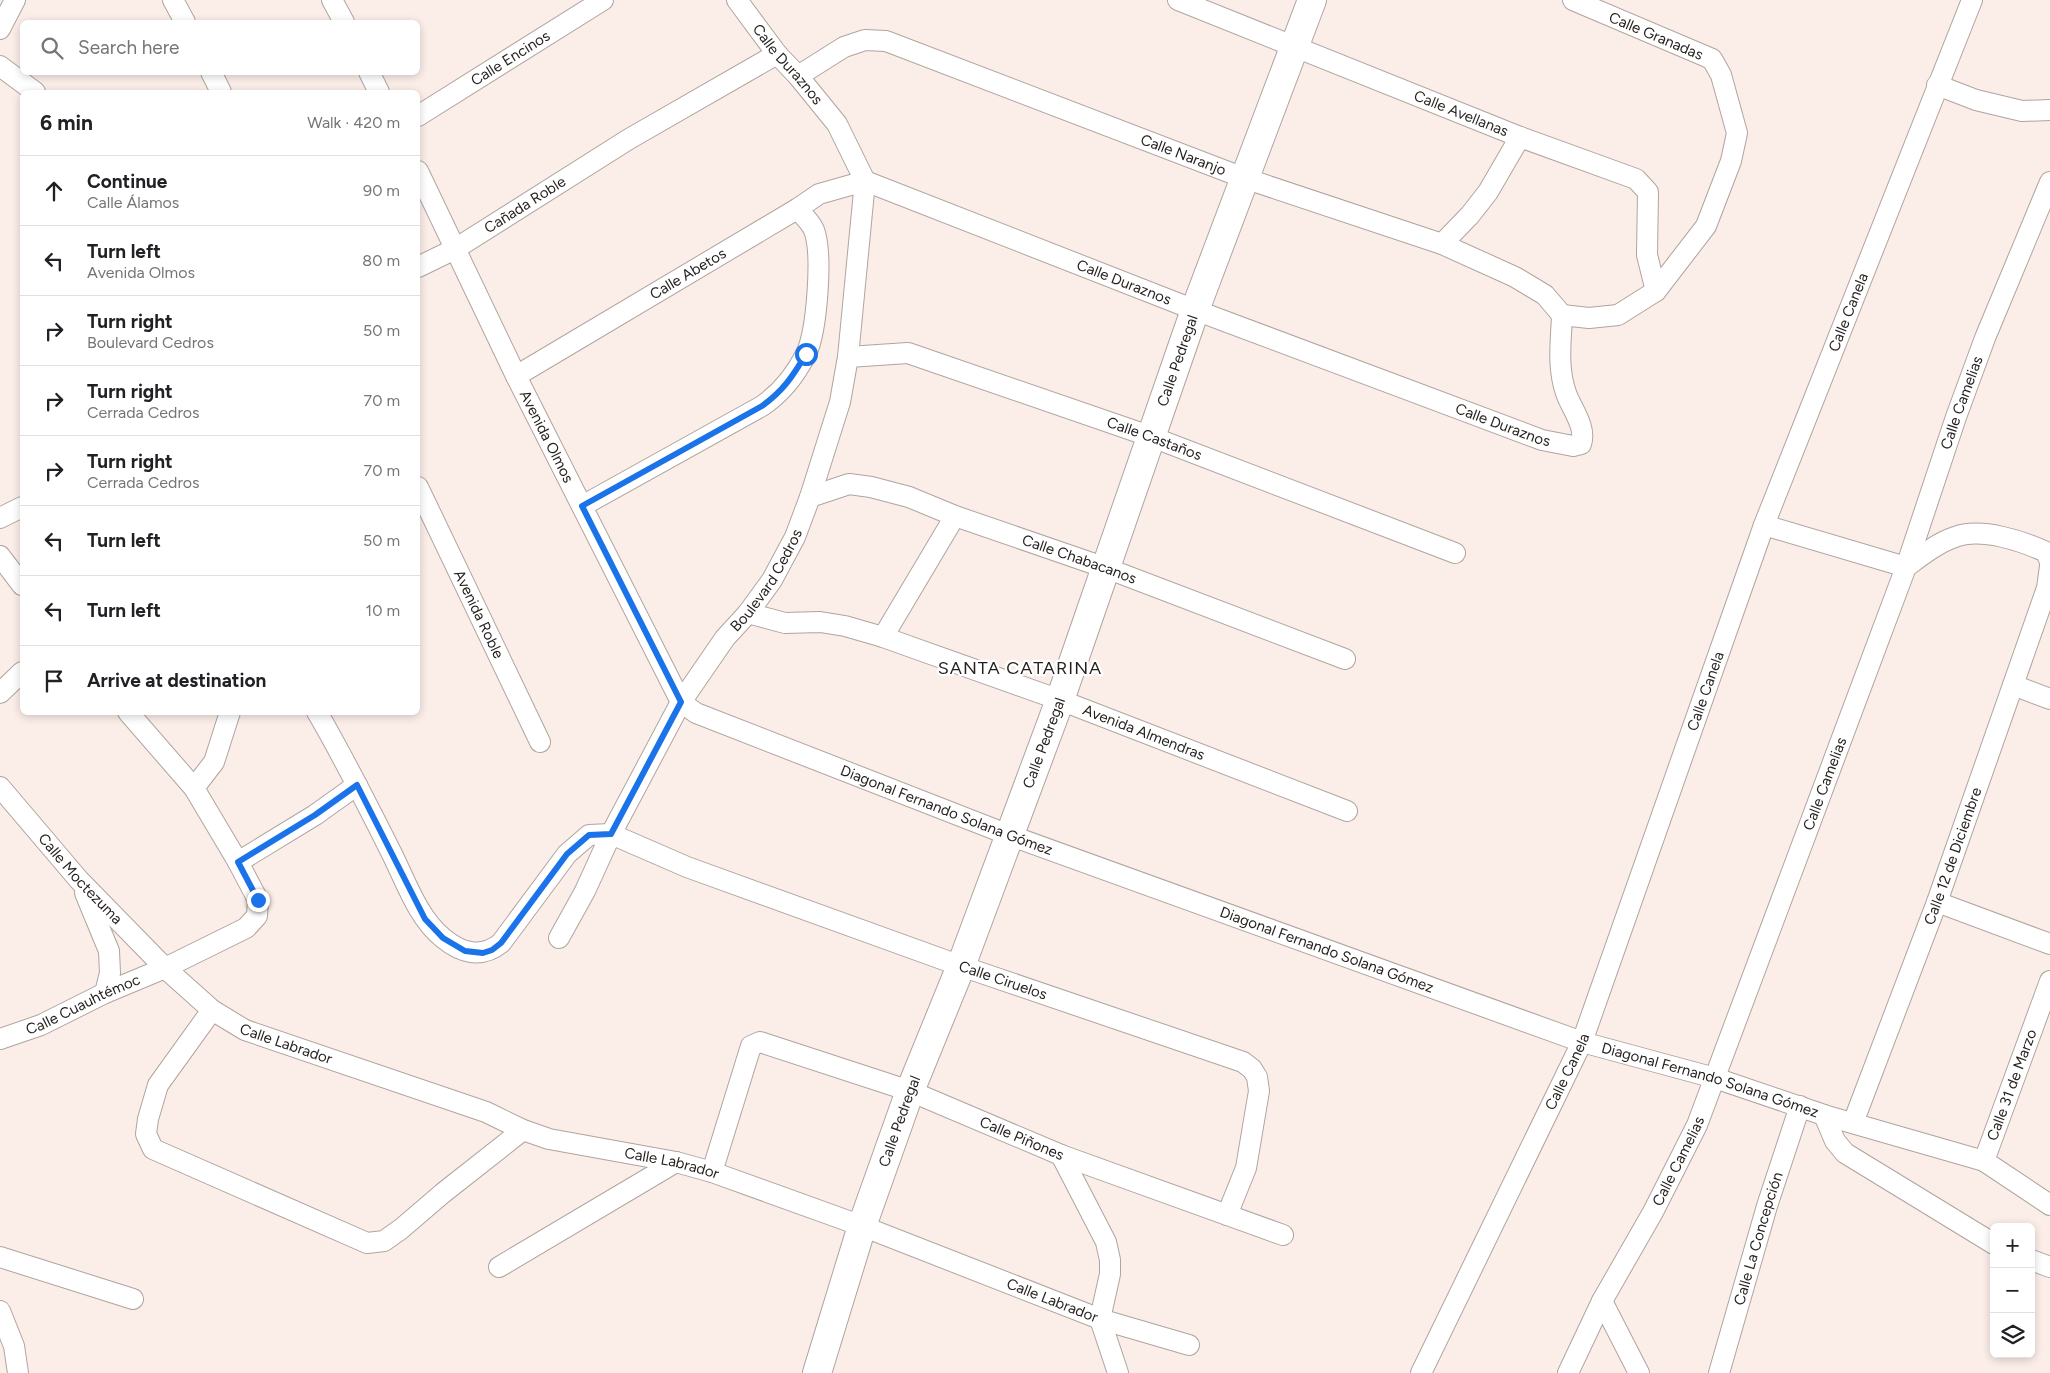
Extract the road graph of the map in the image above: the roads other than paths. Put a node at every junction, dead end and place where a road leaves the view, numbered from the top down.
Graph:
1 (15, 0) edge
2 (173, 0) edge
3 (603, 0) edge
4 (737, 0) edge
5 (1178, 0) edge
6 (1312, 0) edge
7 (1573, 0) edge
8 (1972, 0) edge
9 (334, 1) edge
10 (184, 20) edge
11 (343, 20) edge
12 (0, 28) edge
13 (1294, 46) junction
14 (777, 54) junction
15 (0, 66) edge
16 (212, 75) edge
17 (370, 75) edge
18 (798, 76) junction
19 (1937, 85) junction
20 (32, 90) edge
21 (220, 90) edge
22 (378, 90) edge
23 (2050, 110) edge
24 (420, 115) edge
25 (1520, 137) junction
26 (420, 175) edge
27 (1244, 178) junction
28 (865, 182) junction
29 (2050, 182) edge
30 (796, 209) junction
31 (1442, 244) junction
32 (455, 249) junction
33 (420, 266) edge
34 (1656, 291) junction
35 (1195, 310) junction
36 (1562, 315) junction
37 (848, 357) junction
38 (516, 376) junction
39 (1152, 436) junction
40 (420, 491) edge
41 (810, 497) junction
42 (582, 506) junction
43 (20, 508) edge
44 (955, 516) junction
45 (0, 518) edge
46 (1764, 525) junction
47 (1455, 553) dead end
48 (0, 556) edge
49 (2050, 564) edge
50 (1906, 567) junction
51 (1106, 568) junction
52 (20, 582) edge
53 (748, 613) junction
54 (883, 637) junction
55 (1345, 659) dead end
56 (20, 674) edge
57 (2013, 685) junction
58 (0, 693) edge
59 (2050, 699) edge
60 (1060, 700) junction
61 (681, 702) junction
62 (131, 715) edge
63 (229, 715) edge
64 (319, 715) edge
65 (540, 742) dead end
66 (357, 785) junction
67 (0, 787) edge
68 (194, 788) junction
69 (1347, 812) dead end
70 (611, 834) junction
71 (1009, 835) junction
72 (238, 862) junction
73 (79, 880) junction
74 (1937, 902) junction
75 (559, 938) dead end
76 (2050, 944) edge
77 (961, 966) junction
78 (165, 968) junction
79 (2050, 981) edge
80 (105, 993) junction
81 (212, 1010) junction
82 (0, 1039) edge
83 (1582, 1042) junction
84 (1715, 1078) junction
85 (910, 1091) junction
86 (1800, 1106) junction
87 (1824, 1115) junction
88 (1853, 1122) junction
89 (523, 1130) junction
90 (1061, 1155) junction
91 (676, 1162) junction
92 (1984, 1162) junction
93 (712, 1172) junction
94 (2050, 1205) edge
95 (1227, 1215) junction
96 (862, 1226) junction
97 (1283, 1235) dead end
98 (1990, 1242) edge
99 (0, 1257) edge
100 (2035, 1261) edge
101 (498, 1267) dead end
102 (2050, 1267) edge
103 (133, 1299) dead end
104 (1602, 1301) junction
105 (0, 1311) edge
106 (1100, 1319) junction
107 (1189, 1345) dead end
108 (18, 1373) edge
109 (817, 1373) edge
110 (1118, 1373) edge
111 (1421, 1373) edge
112 (1568, 1373) edge
113 (1639, 1373) edge
114 (1719, 1373) edge

1 - 12 street
2 - 10 street
3 - 24 street, Calle Encinos
4 - 14 street, Calle Duraznos
5 - 13 street, Calle Avellanas
6 - 13 street, Calle Pedregal
7 - 34 street, Calle Granadas
8 - 19 street, Calle Canela
9 - 11 street
13 - 25 street, Calle Avellanas
13 - 27 street, Calle Pedregal
14 - 18 street, Calle Duraznos
14 - 32 street, Cañada Roble
15 - 20 street
16 - 21 street
17 - 22 street
18 - 27 street, Calle Naranjo
18 - 28 street, Calle Duraznos
19 - 23 street
19 - 46 street, Calle Canela
25 - 31 street
25 - 34 street, Calle Avellanas
26 - 32 street
27 - 31 street, Calle Naranjo
27 - 35 street, Calle Pedregal
28 - 30 street, Calle Abetos
28 - 35 street, Calle Duraznos
28 - 37 street, Boulevard Cedros
29 - 50 street, Calle Camelias
30 - 38 street, Calle Abetos
30 - 42 street
31 - 36 street, Calle Naranjo
32 - 33 street, Cañada Roble
32 - 38 street, Avenida Olmos
34 - 36 street
35 - 36 street, Calle Duraznos
35 - 39 street, Calle Pedregal
37 - 39 street, Calle Castaños
37 - 41 street, Boulevard Cedros
38 - 42 street, Avenida Olmos
39 - 47 street, Calle Castaños
39 - 51 street, Calle Pedregal
40 - 65 street, Avenida Roble
41 - 44 street, Calle Chabacanos
41 - 53 street, Boulevard Cedros
42 - 61 street, Avenida Olmos
43 - 45 street
44 - 51 street, Calle Chabacanos
44 - 54 street
46 - 50 street
46 - 83 street, Calle Canela
48 - 52 street
49 - 50 street
49 - 57 street, Calle 12 de Diciembre
50 - 84 street, Calle Camelias
51 - 55 street, Calle Chabacanos
51 - 60 street, Calle Pedregal
53 - 54 street, Avenida Almendras
53 - 61 street, Boulevard Cedros
54 - 60 street, Avenida Almendras
56 - 58 street
57 - 59 street
57 - 74 street, Calle 12 de Diciembre
60 - 69 street, Avenida Almendras
60 - 71 street, Calle Pedregal
61 - 70 street, Boulevard Cedros
61 - 71 street, Diagonal Fernando Solana Gómez
62 - 68 street
63 - 68 street
64 - 66 street
66 - 70 street
66 - 72 street
67 - 73 street, Calle Moctezuma
68 - 72 street
70 - 75 street, Boulevard Cedros
70 - 77 street, Calle Ciruelos
71 - 77 street, Calle Pedregal
71 - 83 street, Diagonal Fernando Solana Gómez
72 - 78 street, Calle Cuauhtémoc
73 - 78 street, Calle Moctezuma
73 - 80 street
74 - 76 street
74 - 88 street, Calle 12 de Diciembre
77 - 85 street, Calle Pedregal
77 - 95 street, Calle Ciruelos
78 - 80 street, Calle Cuauhtémoc
78 - 81 street, Calle Labrador
79 - 92 street, Calle 31 de Marzo
80 - 82 street, Calle Cuauhtémoc
81 - 89 street, Calle Labrador
81 - 89 street
83 - 84 street, Diagonal Fernando Solana Gómez
83 - 111 street, Calle Canela
84 - 86 street, Diagonal Fernando Solana Gómez
84 - 104 street, Calle Camelias
85 - 90 street, Calle Piñones
85 - 93 street, Calle Piñones
85 - 96 street, Calle Pedregal
86 - 87 street, Diagonal Fernando Solana Gómez
86 - 114 street, Calle La Concepción
87 - 88 street, Diagonal Fernando Solana Gómez
87 - 98 street
88 - 92 street, Diagonal Fernando Solana Gómez
89 - 91 street, Calle Labrador
90 - 95 street, Calle Piñones
90 - 106 street
91 - 93 street, Calle Labrador
91 - 101 street
92 - 94 street, Diagonal Fernando Solana Gómez
93 - 96 street, Calle Labrador
95 - 97 street, Calle Piñones
96 - 106 street, Calle Labrador
96 - 109 street, Calle Pedregal
99 - 103 street
100 - 102 street
104 - 112 street, Calle Camelias
104 - 113 street
105 - 108 street
106 - 107 street, Calle Labrador
106 - 110 street

